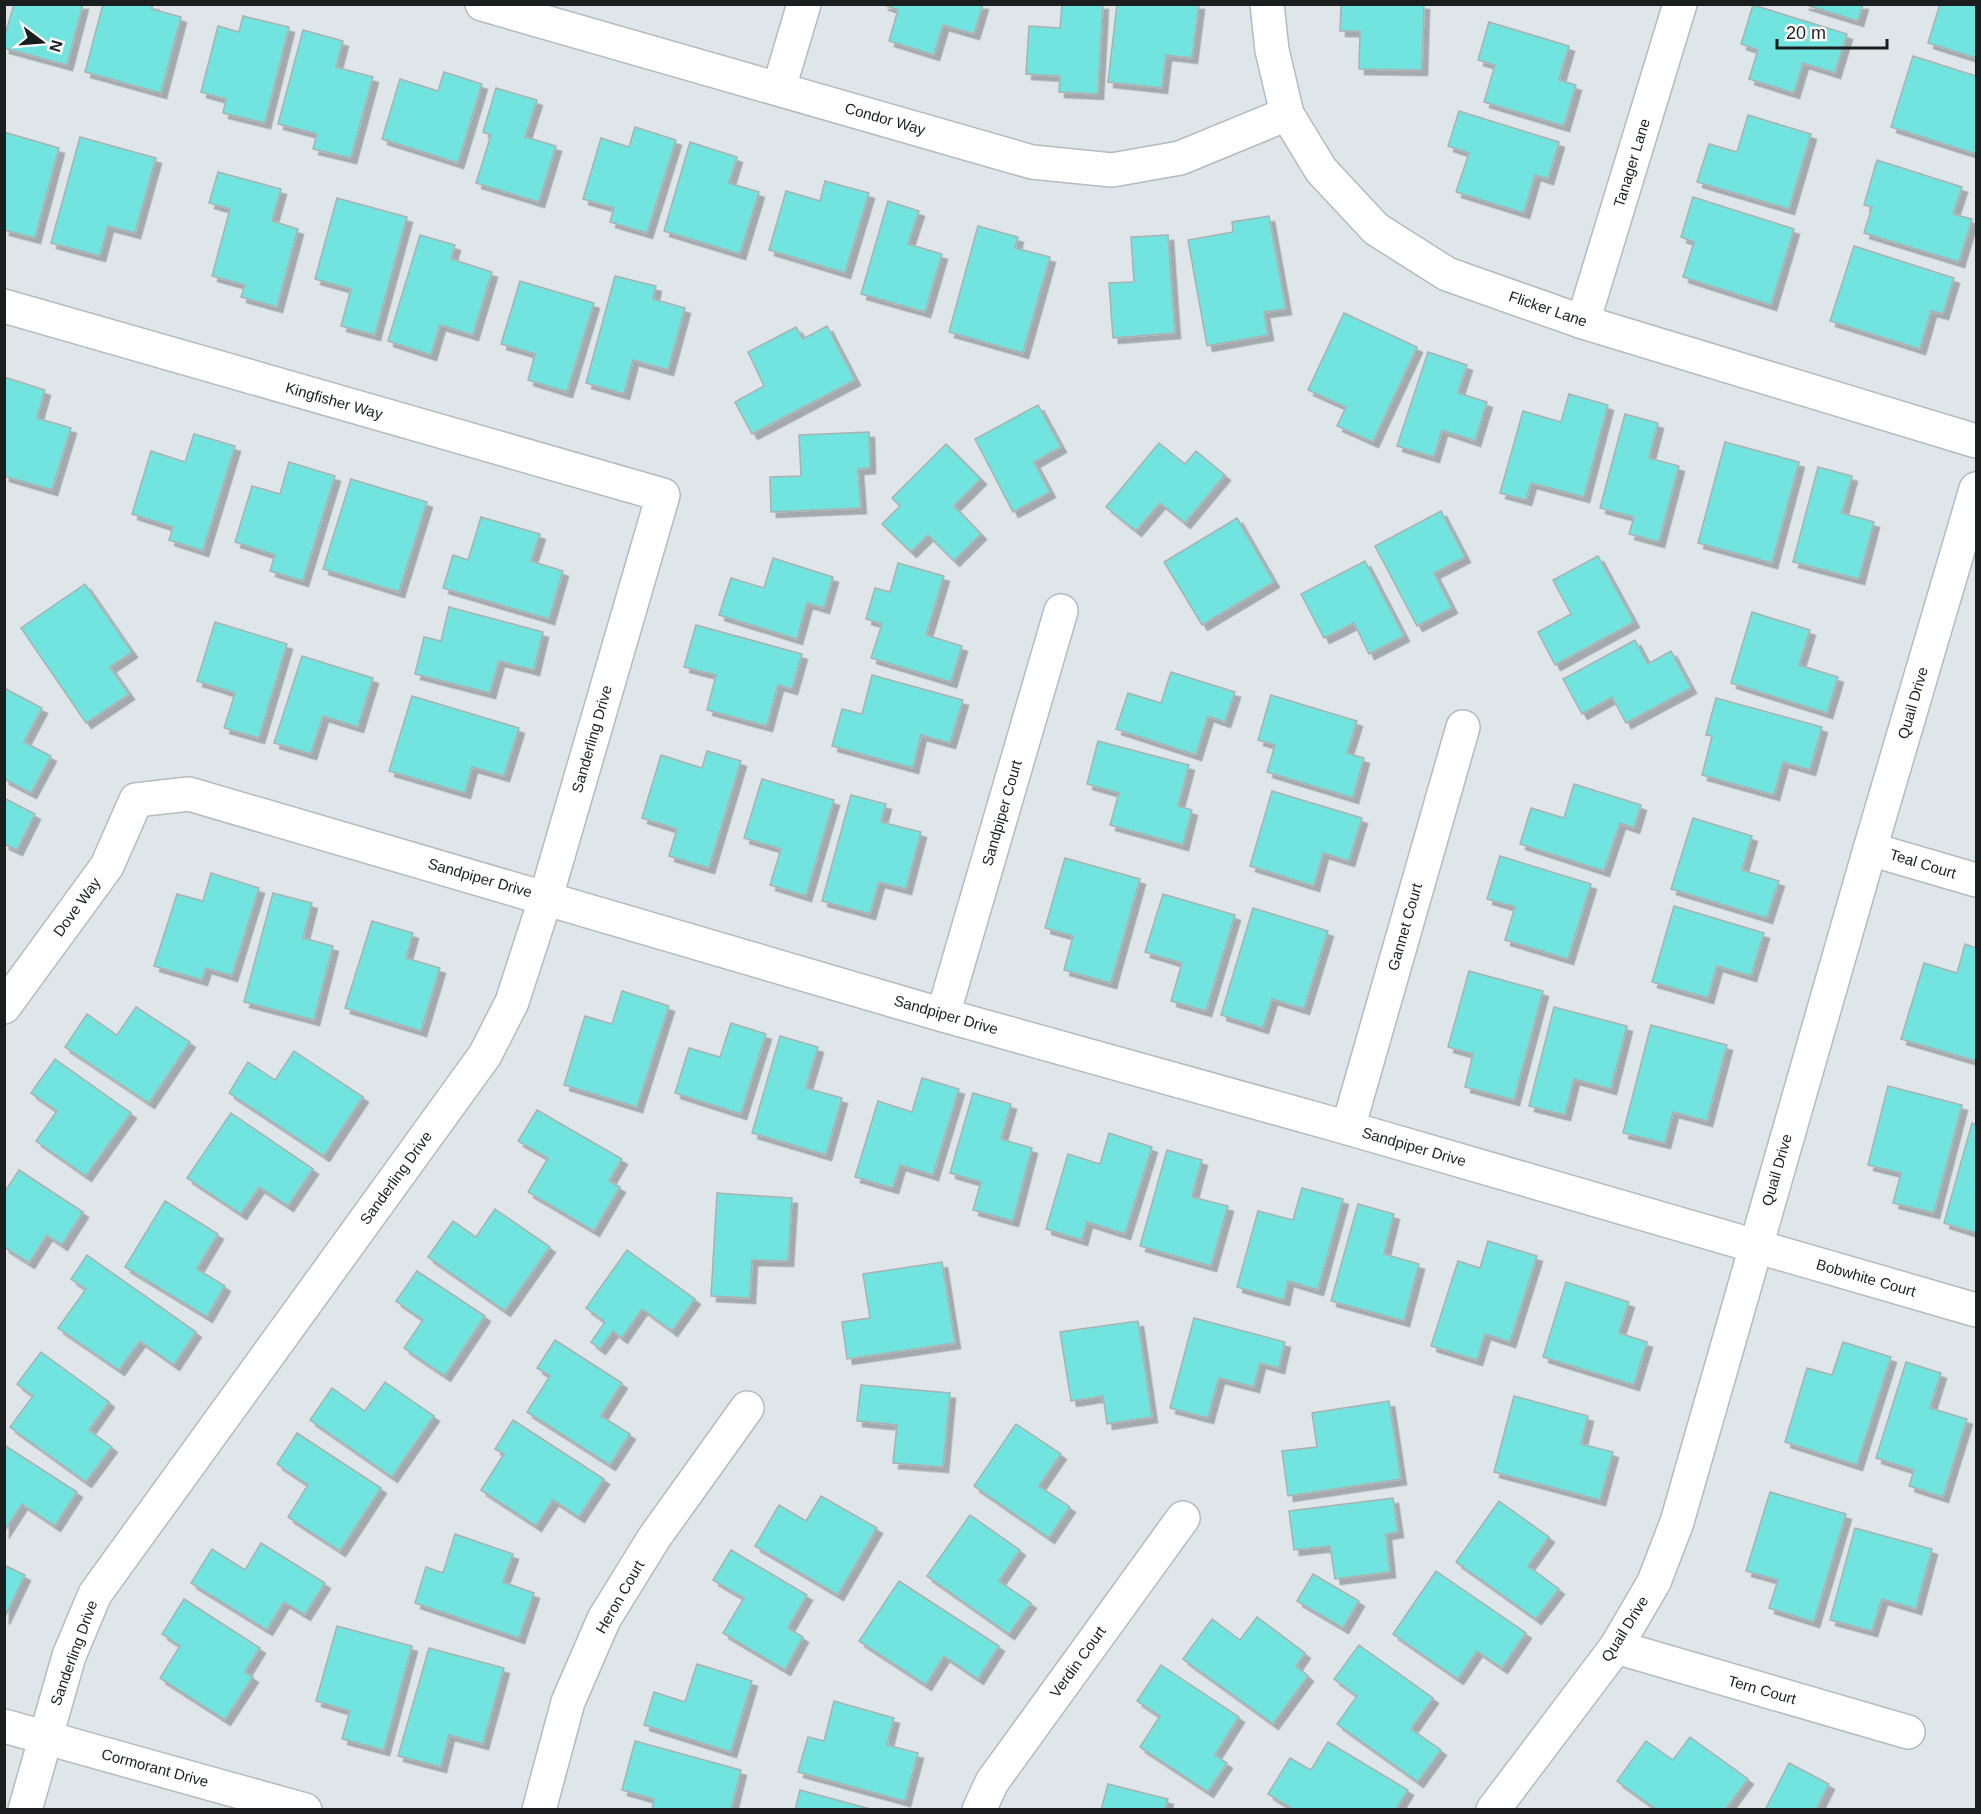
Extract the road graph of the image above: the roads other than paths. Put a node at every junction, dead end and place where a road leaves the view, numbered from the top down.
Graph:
1 (482, 4) edge
2 (804, 4) edge
3 (1267, 4) edge
4 (1680, 4) edge
5 (779, 88) junction
6 (1287, 114) junction
7 (4, 306) edge
8 (1583, 322) junction
9 (1977, 441) edge
10 (1977, 489) edge
11 (663, 495) joint
12 (1061, 611) dead end
13 (1463, 727) dead end
14 (136, 800) joint
15 (1870, 849) junction
16 (1977, 880) edge
17 (546, 897) junction
18 (4, 1007) edge
19 (943, 1015) junction
20 (1348, 1128) junction
21 (1756, 1246) junction
22 (1977, 1310) edge
23 (747, 1408) dead end
24 (1183, 1518) dead end
25 (1616, 1647) junction
26 (4, 1726) edge
27 (1908, 1732) dead end
28 (45, 1738) junction
29 (25, 1809) edge
30 (305, 1809) edge
31 (539, 1809) edge
32 (979, 1809) edge
33 (1493, 1809) edge

1 - 5 street, Condor Way
2 - 5 street
3 - 6 street, Flicker Lane
4 - 8 street, Tanager Lane
5 - 6 street, Condor Way
6 - 8 street, Flicker Lane
7 - 11 street, Kingfisher Way
8 - 9 street, Flicker Lane
10 - 15 street, Quail Drive
11 - 17 street, Sanderling Drive
12 - 19 street, Sandpiper Court
13 - 20 street, Gannet Court
14 - 17 street, Sandpiper Drive
14 - 18 street, Dove Way
15 - 16 street, Teal Court
15 - 21 street, Quail Drive
17 - 19 street, Sandpiper Drive
17 - 28 street, Sanderling Drive
19 - 20 street, Sandpiper Drive
20 - 21 street, Sandpiper Drive
21 - 22 street, Bobwhite Court
21 - 25 street, Quail Drive
23 - 31 street, Heron Court
24 - 32 street, Verdin Court
25 - 27 street, Tern Court
25 - 33 street, Quail Drive
26 - 28 street, Cormorant Drive
28 - 29 street, Sanderling Drive
28 - 30 street, Cormorant Drive

